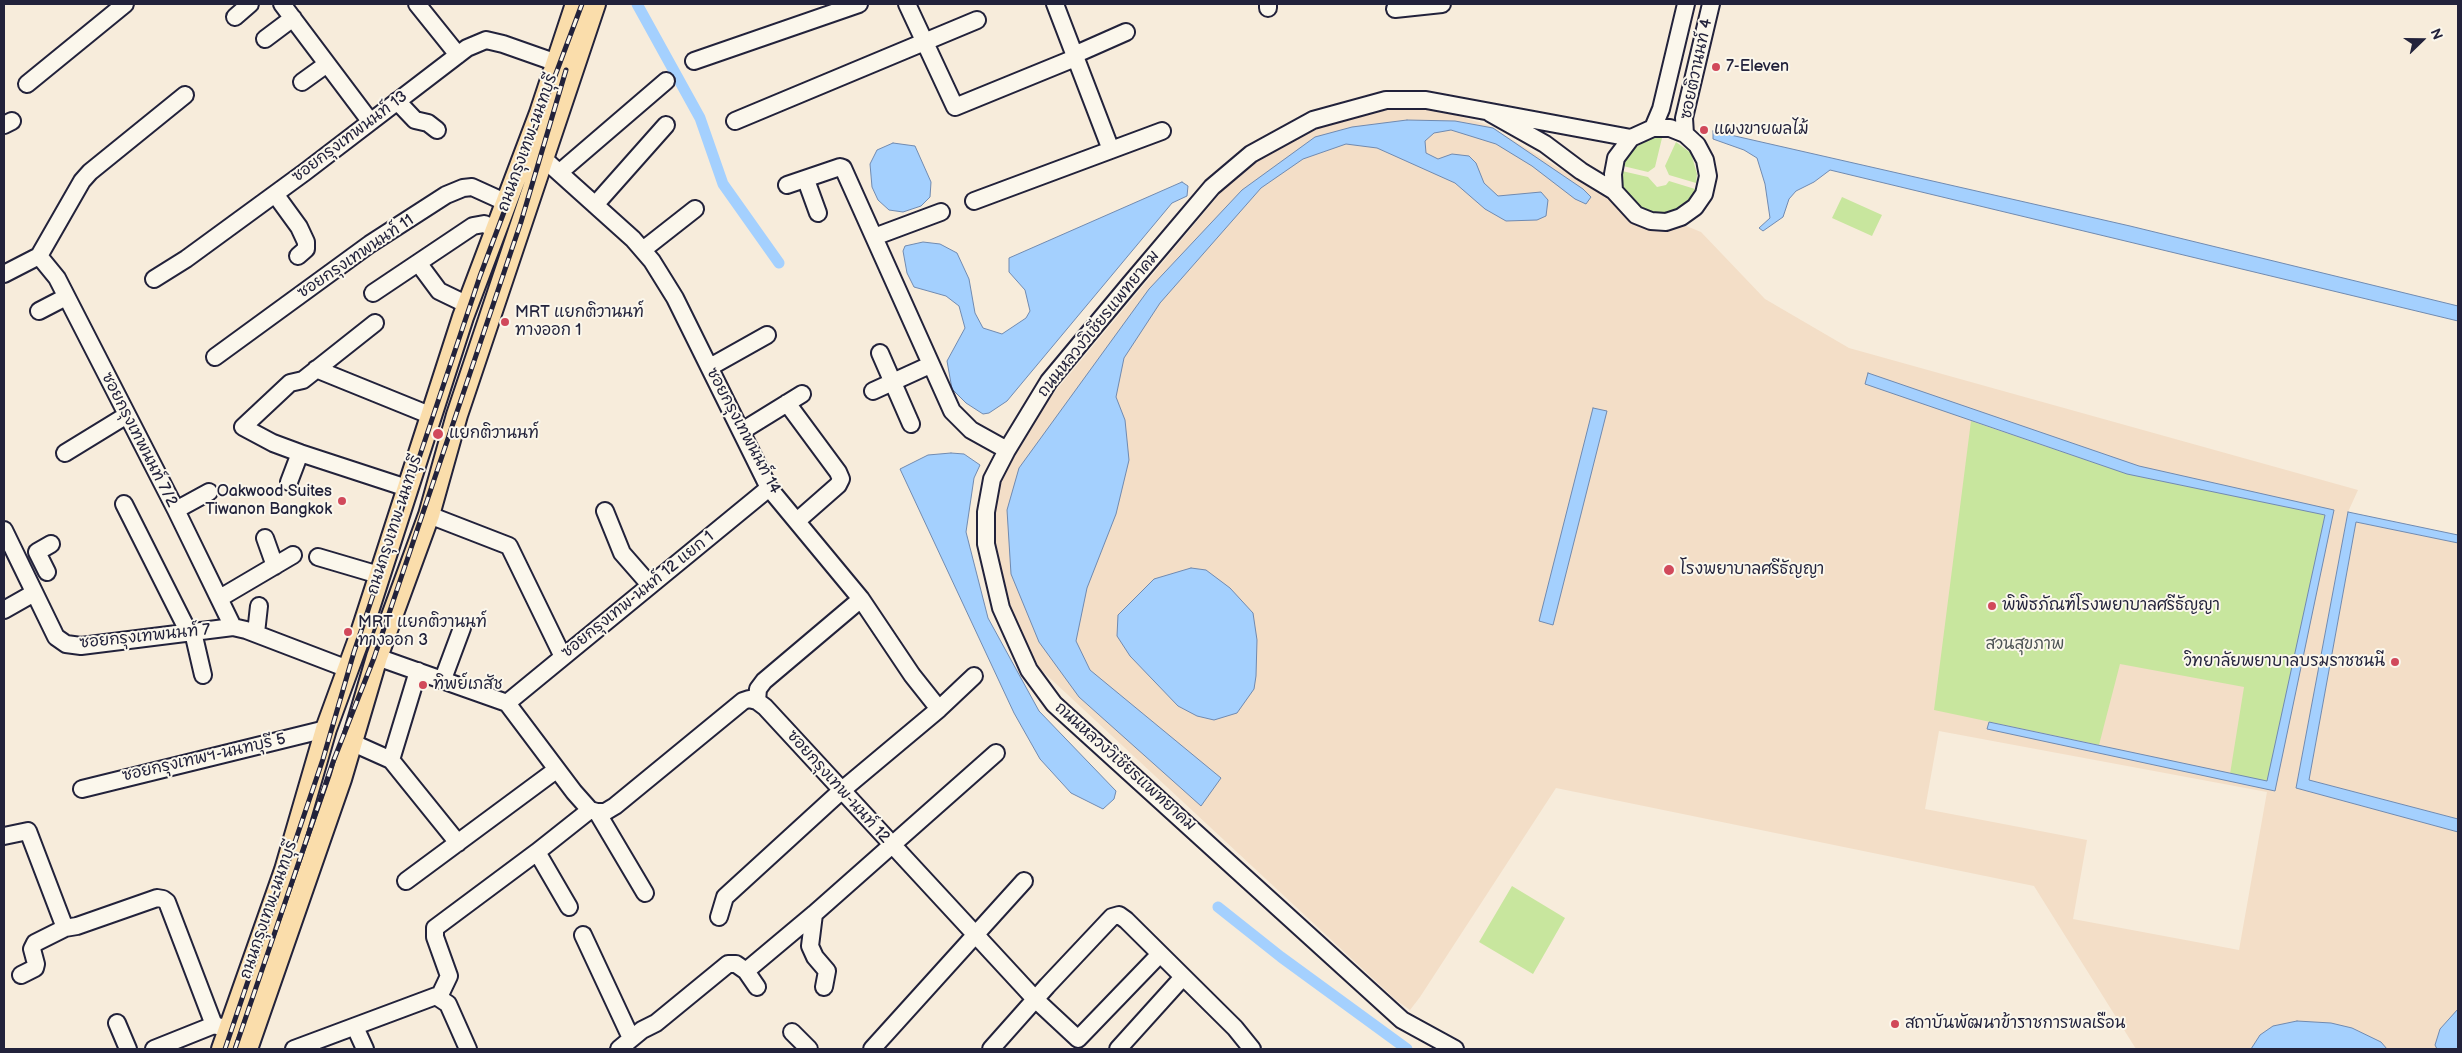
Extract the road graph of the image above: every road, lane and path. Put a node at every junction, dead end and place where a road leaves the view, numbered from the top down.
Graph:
1 (125, 4) edge
2 (250, 4) edge
3 (282, 4) edge
4 (417, 4) edge
5 (576, 4) edge
6 (595, 4) edge
7 (859, 4) edge
8 (907, 4) edge
9 (1055, 4) edge
10 (1442, 4) edge
11 (1686, 4) edge
12 (1711, 4) edge
13 (1395, 9) dead end
14 (234, 17) dead end
15 (293, 18) junction
16 (977, 20) dead end
17 (1126, 32) dead end
18 (264, 39) dead end
19 (925, 43) junction
20 (458, 55) junction
21 (1075, 56) junction
22 (694, 60) dead end
23 (557, 63) junction
24 (327, 64) junction
25 (1670, 72) junction
26 (666, 81) dead end
27 (1693, 81) junction
28 (302, 82) dead end
29 (28, 84) dead end
30 (184, 94) dead end
31 (397, 102) junction
32 (1490, 112) junction
33 (370, 121) junction
34 (735, 121) dead end
35 (666, 125) dead end
36 (1653, 128) junction
37 (436, 130) dead end
38 (1162, 131) dead end
39 (1685, 134) junction
40 (1631, 138) junction
41 (1111, 150) junction
42 (544, 159) junction
43 (560, 172) junction
44 (806, 180) junction
45 (787, 185) dead end
46 (1614, 191) junction
47 (275, 194) junction
48 (974, 201) dead end
49 (505, 202) junction
50 (595, 205) junction
51 (695, 208) dead end
52 (941, 212) dead end
53 (818, 213) dead end
54 (496, 229) junction
55 (874, 237) junction
56 (644, 249) junction
57 (39, 256) junction
58 (298, 256) dead end
59 (419, 264) junction
60 (4, 274) edge
61 (154, 279) dead end
62 (373, 293) dead end
63 (66, 297) junction
64 (468, 305) junction
65 (39, 311) dead end
66 (375, 323) dead end
67 (767, 335) dead end
68 (880, 353) dead end
69 (215, 357) dead end
70 (930, 365) junction
71 (710, 367) junction
72 (316, 369) junction
73 (893, 382) junction
74 (873, 391) dead end
75 (802, 394) dead end
76 (787, 403) junction
77 (127, 416) junction
78 (432, 416) junction
79 (911, 424) dead end
80 (742, 431) junction
81 (1007, 450) junction
82 (65, 453) dead end
83 (300, 453) junction
84 (289, 482) dead end
85 (407, 488) junction
86 (769, 488) junction
87 (209, 492) dead end
88 (124, 504) dead end
89 (176, 510) junction
90 (605, 511) dead end
91 (429, 515) junction
92 (797, 521) junction
93 (4, 530) edge
94 (265, 538) dead end
95 (51, 544) dead end
96 (37, 552) junction
97 (293, 555) dead end
98 (318, 557) dead end
99 (19, 562) junction
100 (275, 566) junction
101 (47, 572) dead end
102 (379, 576) junction
103 (650, 585) junction
104 (34, 593) junction
105 (220, 598) junction
106 (860, 599) junction
107 (259, 606) dead end
108 (4, 610) edge
109 (233, 627) junction
110 (462, 628) dead end
111 (191, 633) junction
112 (256, 633) junction
113 (378, 657) junction
114 (563, 657) junction
115 (348, 669) junction
116 (418, 671) junction
117 (203, 675) dead end
118 (974, 676) dead end
119 (443, 680) junction
120 (757, 701) junction
121 (507, 704) junction
122 (939, 709) junction
123 (326, 729) junction
124 (353, 743) junction
125 (996, 753) dead end
126 (391, 760) junction
127 (556, 770) junction
128 (312, 780) junction
129 (338, 788) junction
130 (82, 789) dead end
131 (841, 792) junction
132 (594, 811) junction
133 (298, 826) junction
134 (323, 833) junction
135 (4, 836) edge
136 (458, 843) junction
137 (891, 845) junction
138 (537, 852) junction
139 (1024, 880) dead end
140 (406, 881) dead end
141 (645, 893) dead end
142 (569, 907) dead end
143 (814, 914) junction
144 (719, 917) dead end
145 (65, 928) junction
146 (583, 935) dead end
147 (974, 935) junction
148 (1160, 954) junction
149 (746, 971) junction
150 (21, 975) dead end
151 (1183, 977) junction
152 (757, 987) dead end
153 (824, 987) dead end
154 (439, 997) junction
155 (1035, 999) junction
156 (117, 1023) dead end
157 (221, 1027) junction
158 (355, 1027) junction
159 (792, 1032) dead end
160 (632, 1038) junction
161 (186, 1043) edge
162 (1074, 1044) edge
163 (128, 1049) edge
164 (154, 1049) edge
165 (222, 1049) edge
166 (247, 1049) edge
167 (294, 1049) edge
168 (364, 1049) edge
169 (468, 1049) edge
170 (619, 1049) edge
171 (809, 1049) edge
172 (872, 1049) edge
173 (992, 1049) edge
174 (1118, 1049) edge
175 (1252, 1049) edge
176 (1455, 1049) edge

1 - 29 street
2 - 14 street
3 - 15 street
4 - 20 street
5 - 23 main road, ถนนกรุงเทพ-นนทบุรี
6 - 42 main road, ถนนกรุงเทพ-นนทบุรี
7 - 22 street
8 - 19 street
9 - 21 street
10 - 13 street
11 - 25 street, ซอยติวานนท์ 4
12 - 27 street, ซอยติวานนท์ 4
15 - 18 street
15 - 24 street
16 - 19 street
17 - 21 street
19 - 21 street
19 - 34 street
20 - 23 street, ซอยกรุงเทพนนท์ 13
20 - 31 street, ซอยกรุงเทพนนท์ 13
21 - 41 street
23 - 49 main road, ถนนกรุงเทพ-นนทบุรี
24 - 28 street
24 - 33 street
25 - 27 street
25 - 36 street, ซอยติวานนท์ 4
26 - 43 street
27 - 39 street, ซอยติวานนท์ 4
30 - 57 street
31 - 33 street, ซอยกรุงเทพนนท์ 13
31 - 37 street
32 - 40 street, ถนนหลวงวิเชียรแพทยาคม
32 - 46 street, ถนนหลวงวิเชียรแพทยาคม
32 - 81 street, ถนนหลวงวิเชียรแพทยาคม
33 - 47 street, ซอยกรุงเทพนนท์ 13
35 - 50 street
36 - 39 street
36 - 40 street
38 - 41 street
39 - 46 street, ถนนหลวงวิเชียรแพทยาคม
40 - 46 street
41 - 48 street
42 - 43 street, ซอยกรุงเทพนนท์ 14
42 - 91 main road, ถนนกรุงเทพ-นนทบุรี
43 - 50 street, ซอยกรุงเทพนนท์ 14
44 - 45 street
44 - 53 street
44 - 55 street
47 - 58 street
47 - 61 street, ซอยกรุงเทพนนท์ 13
49 - 54 main road, ถนนกรุงเทพ-นนทบุรี
49 - 69 street, ซอยกรุงเทพนนท์ 11
50 - 56 street, ซอยกรุงเทพนนท์ 14
51 - 56 street
52 - 55 street
54 - 59 street
54 - 64 main road, ถนนกรุงเทพ-นนทบุรี
55 - 70 street
56 - 71 street, ซอยกรุงเทพนนท์ 14
57 - 60 street
57 - 63 street, ซอยกรุงเทพนนท์ 7/2
59 - 62 street
59 - 64 street
63 - 65 street
63 - 77 street, ซอยกรุงเทพนนท์ 7/2
64 - 78 main road, ถนนกรุงเทพ-นนทบุรี
66 - 72 street
67 - 71 street
68 - 73 street
70 - 73 street
70 - 81 street
71 - 80 street, ซอยกรุงเทพนนท์ 14
72 - 78 street
72 - 83 street
73 - 74 street
73 - 79 street
75 - 76 street
76 - 80 street
76 - 92 street
77 - 82 street
77 - 89 street, ซอยกรุงเทพนนท์ 7/2
78 - 85 main road, ถนนกรุงเทพ-นนทบุรี
80 - 86 street, ซอยกรุงเทพนนท์ 14
81 - 176 street, ถนนหลวงวิเชียรแพทยาคม
83 - 84 street
83 - 85 street
85 - 102 main road, ถนนกรุงเทพ-นนทบุรี
86 - 92 street, ซอยกรุงเทพนนท์ 14
86 - 103 street, ซอยกรุงเทพ-นนท์ 12 แยก 1
87 - 89 street
88 - 111 street
89 - 105 street, ซอยกรุงเทพนนท์ 7/2
90 - 103 street
91 - 113 main road, ถนนกรุงเทพ-นนทบุรี
91 - 114 street
92 - 106 street, ซอยกรุงเทพนนท์ 14
93 - 99 street, ซอยกรุงเทพนนท์ 7
94 - 100 street
95 - 96 street
96 - 99 street
96 - 101 street
97 - 100 street
98 - 102 street
99 - 104 street, ซอยกรุงเทพนนท์ 7
100 - 105 street
102 - 115 main road, ถนนกรุงเทพ-นนทบุรี
103 - 114 street, ซอยกรุงเทพ-นนท์ 12 แยก 1
104 - 108 street
104 - 111 street, ซอยกรุงเทพนนท์ 7
105 - 109 street, ซอยกรุงเทพนนท์ 7/2
106 - 120 street
106 - 122 street, ซอยกรุงเทพนนท์ 14
107 - 112 street
109 - 111 street, ซอยกรุงเทพนนท์ 7
109 - 112 street, ซอยกรุงเทพนนท์ 7
110 - 119 street
111 - 117 street
112 - 115 street, ซอยกรุงเทพนนท์ 7
113 - 116 street
113 - 124 main road, ถนนกรุงเทพ-นนทบุรี
114 - 121 street, ซอยกรุงเทพ-นนท์ 12 แยก 1
115 - 123 main road, ถนนกรุงเทพ-นนทบุรี
116 - 119 street
116 - 126 street
118 - 122 street
119 - 121 street
120 - 131 street, ซอยกรุงเทพ-นนท์ 12
120 - 132 street
121 - 127 street
122 - 131 street
123 - 128 main road, ถนนกรุงเทพ-นนทบุรี
123 - 130 street, ซอยกรุงเทพฯ-นนทบุรี 5
124 - 126 street
124 - 129 main road, ถนนกรุงเทพ-นนทบุรี
125 - 137 street
126 - 136 street
127 - 132 street
127 - 136 street
128 - 129 main road
128 - 133 main road, ถนนกรุงเทพ-นนทบุรี
129 - 134 main road, ถนนกรุงเทพ-นนทบุรี
131 - 137 street, ซอยกรุงเทพ-นนท์ 12
131 - 144 street
132 - 138 street
132 - 141 street
133 - 134 main road
133 - 157 main road, ถนนกรุงเทพ-นนทบุรี
134 - 166 main road, ถนนกรุงเทพ-นนทบุรี
135 - 145 street
136 - 140 street
137 - 143 street
137 - 147 street, ซอยกรุงเทพ-นนท์ 12
138 - 142 street
138 - 154 street
139 - 147 street
143 - 149 street
143 - 153 street
145 - 150 street
145 - 157 street
146 - 160 street
147 - 155 street, ซอยกรุงเทพ-นนท์ 12
147 - 172 street
148 - 151 street
148 - 155 street
148 - 162 street
149 - 152 street
149 - 160 street
151 - 174 street
151 - 175 street
154 - 158 street
154 - 169 street
155 - 162 street, ซอยกรุงเทพ-นนท์ 12
155 - 173 street
156 - 163 street
157 - 161 street
157 - 165 main road, ถนนกรุงเทพ-นนทบุรี
158 - 167 street
158 - 168 street
159 - 171 street
160 - 170 street
161 - 164 street

